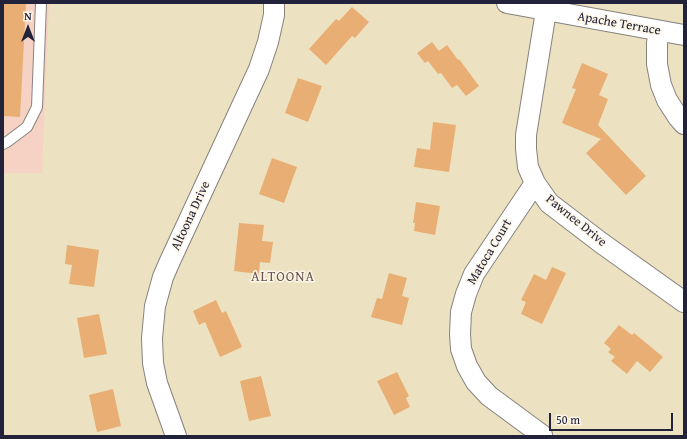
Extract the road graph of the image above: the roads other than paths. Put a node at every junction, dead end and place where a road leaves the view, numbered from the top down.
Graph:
1 (41, 3) edge
2 (274, 3) edge
3 (507, 3) edge
4 (546, 11) junction
5 (659, 31) junction
6 (684, 35) edge
7 (684, 124) edge
8 (3, 144) edge
9 (535, 183) junction
10 (684, 302) edge
11 (542, 435) edge
12 (176, 436) edge

1 - 8 lane
2 - 12 street, Altoona Drive
3 - 4 street, Apache Terrace
4 - 5 street, Apache Terrace
4 - 9 street, Pawnee Drive
5 - 6 street, Apache Terrace
5 - 7 street
9 - 10 street, Pawnee Drive
9 - 11 street, Matoca Court

